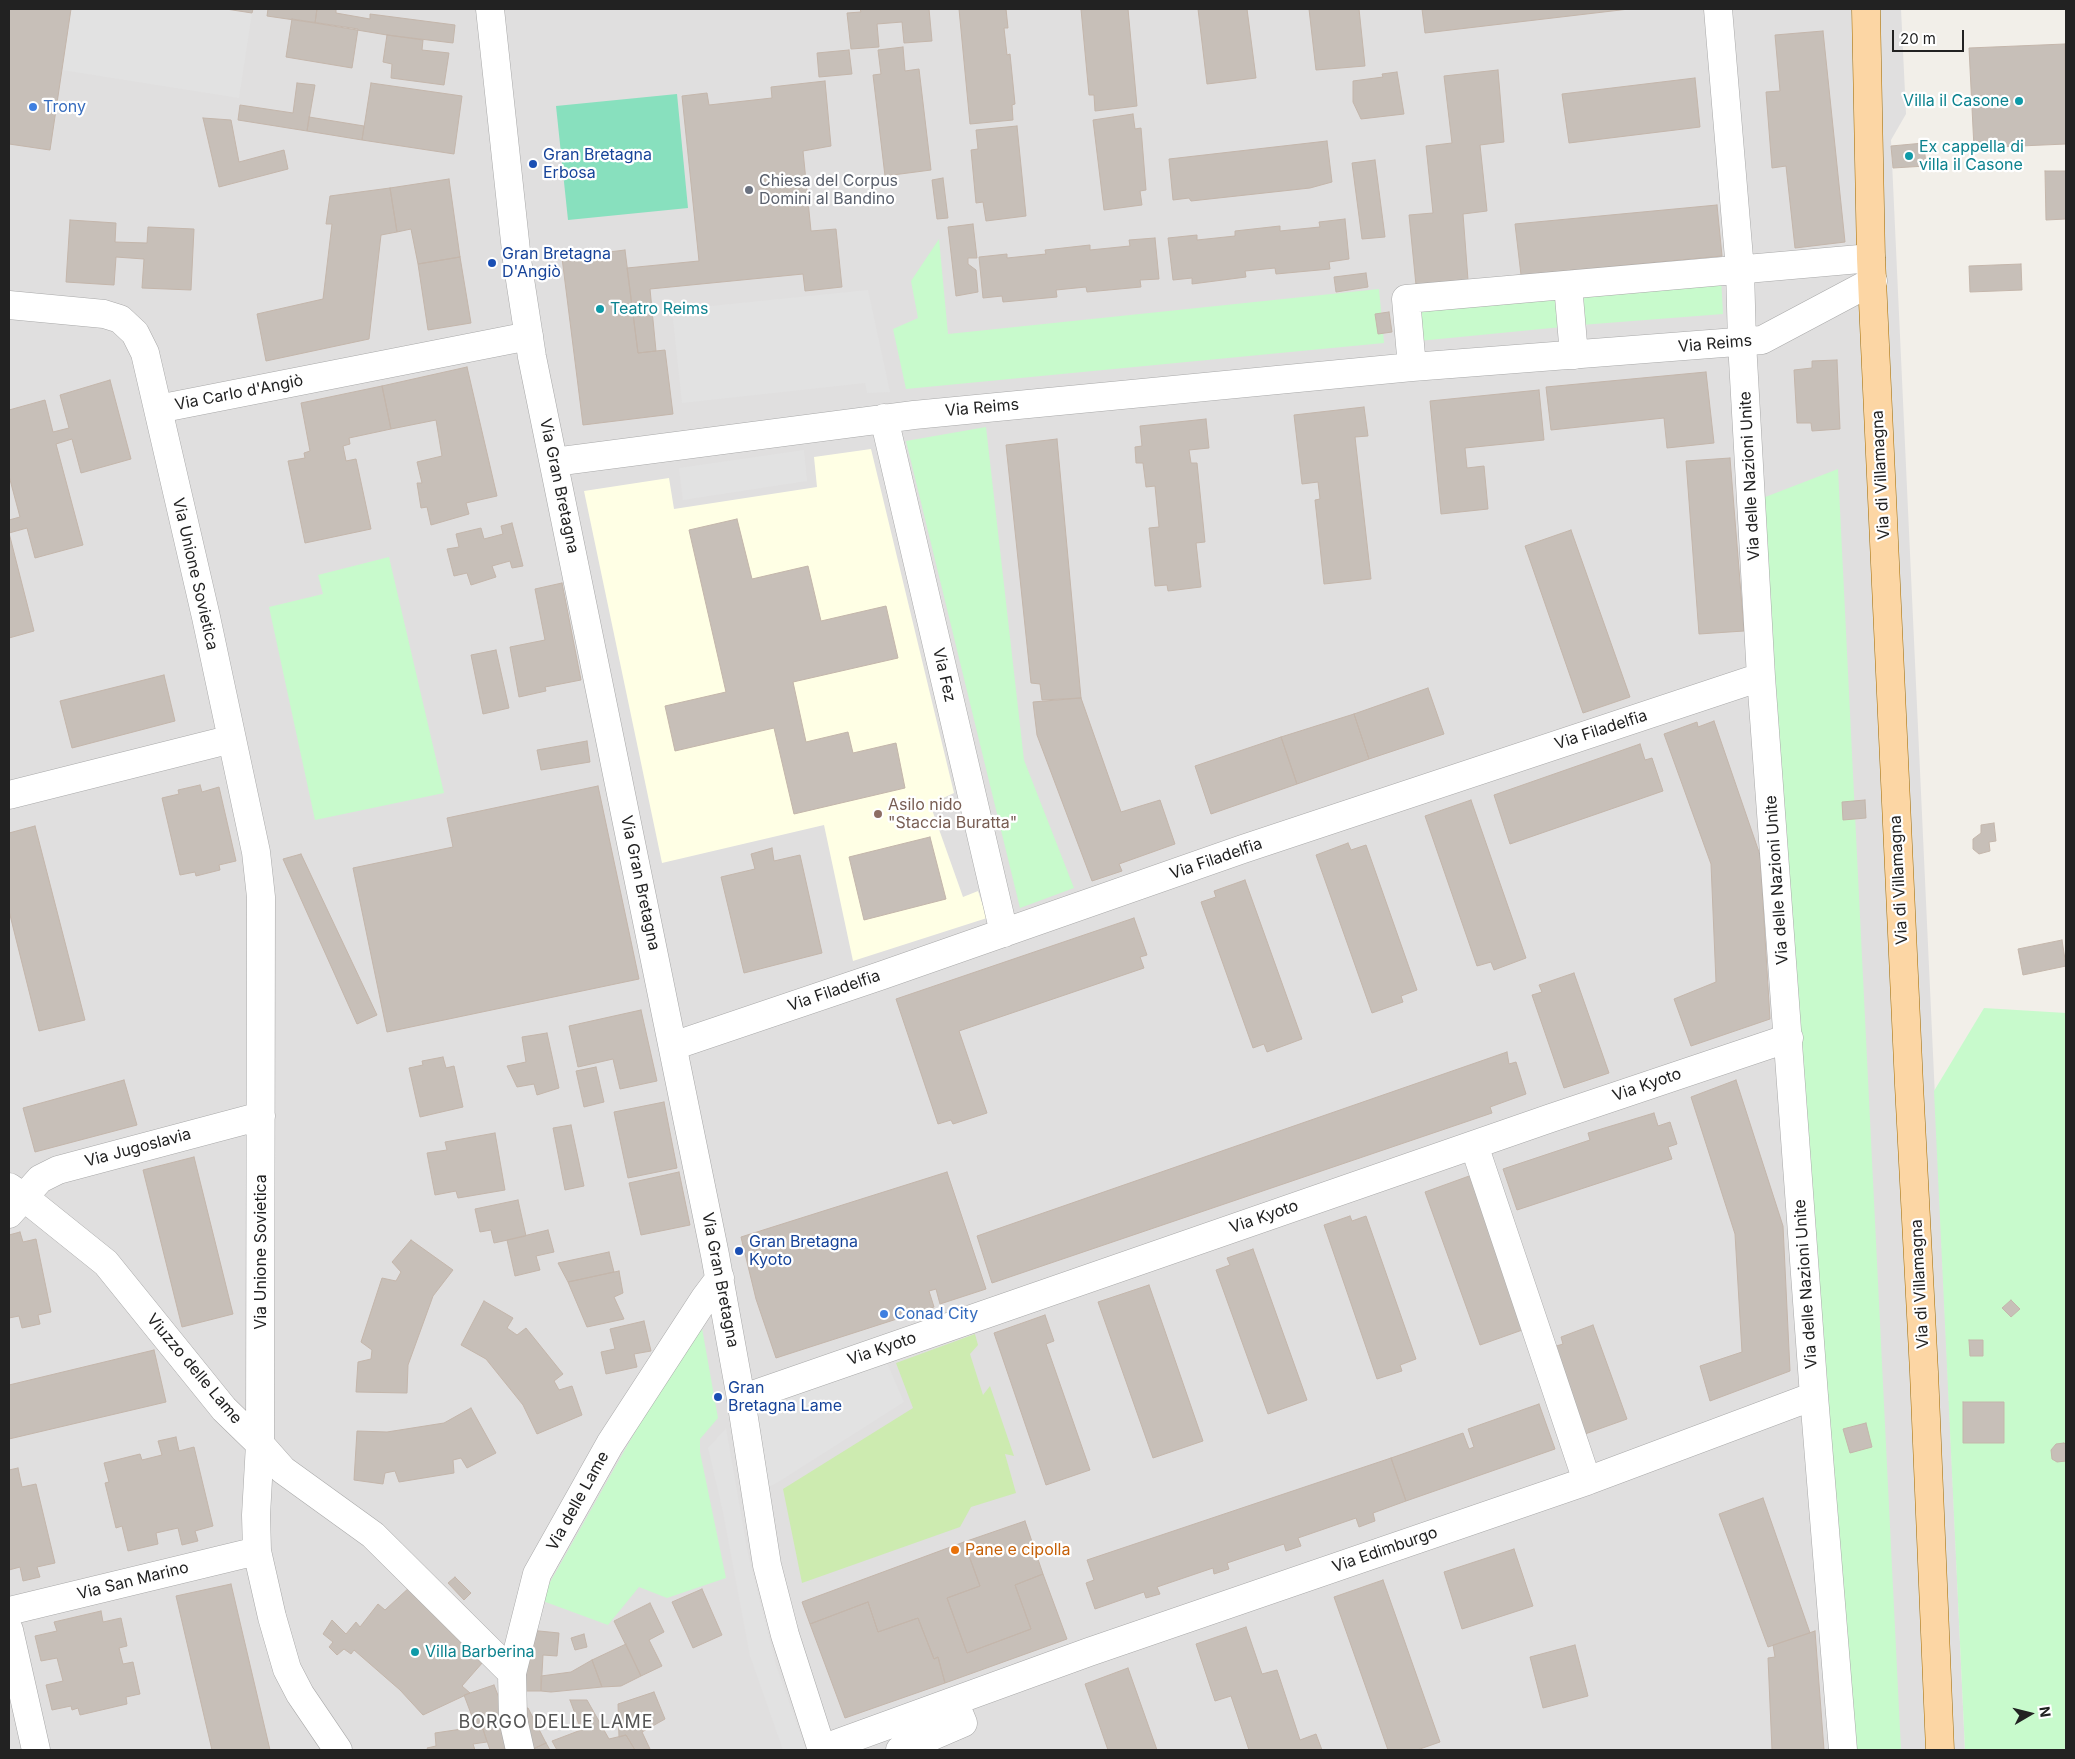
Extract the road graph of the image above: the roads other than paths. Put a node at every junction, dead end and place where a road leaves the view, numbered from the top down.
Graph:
1 (490, 9) edge
2 (1718, 9) edge
3 (1866, 9) edge
4 (1740, 270) junction
5 (1872, 270) junction
6 (1568, 285) junction
7 (9, 305) edge
8 (529, 336) junction
9 (1742, 342) junction
10 (1574, 355) junction
11 (1412, 367) junction
12 (158, 409) junction
13 (884, 418) junction
14 (554, 462) junction
15 (1762, 677) junction
16 (232, 739) junction
17 (9, 795) edge
18 (1004, 932) junction
19 (1789, 1038) junction
20 (673, 1046) junction
21 (261, 1116) junction
22 (1474, 1145) junction
23 (14, 1200) edge
24 (720, 1278) junction
25 (1814, 1396) junction
26 (741, 1399) junction
27 (260, 1444) junction
28 (1587, 1481) junction
29 (257, 1551) junction
30 (9, 1611) edge
31 (9, 1630) edge
32 (512, 1673) junction
33 (954, 1701) junction
34 (822, 1749) edge
35 (36, 1750) edge
36 (338, 1750) edge
37 (520, 1750) edge
38 (900, 1750) edge
39 (1843, 1750) edge
40 (1940, 1750) edge

1 - 8 street, Via Gran Bretagna
2 - 4 street, Via delle Nazioni Unite
3 - 5 main road, Via di Villamagna
4 - 5 street
4 - 6 street
4 - 9 street, Via delle Nazioni Unite
5 - 9 street, Via Reims
5 - 40 main road, Via di Villamagna
6 - 10 street
6 - 11 street
7 - 12 street, Via Carlo d'Angiò
8 - 12 street, Via Carlo d'Angiò
8 - 14 street, Via Gran Bretagna
9 - 10 street, Via Reims
9 - 15 street, Via delle Nazioni Unite
10 - 11 street, Via Reims
11 - 13 street, Via Reims
12 - 16 street, Via Unione Sovietica
13 - 14 street, Via Reims
13 - 18 street, Via Fez
14 - 20 street, Via Gran Bretagna
15 - 18 street, Via Filadelfia
15 - 19 street, Via delle Nazioni Unite
16 - 17 street
16 - 21 street, Via Unione Sovietica
18 - 20 street, Via Filadelfia
19 - 22 street, Via Kyoto
19 - 25 street, Via delle Nazioni Unite
20 - 24 street, Via Gran Bretagna
21 - 23 street, Via Jugoslavia
21 - 27 street, Via Unione Sovietica
22 - 26 street, Via Kyoto
22 - 28 street
23 - 27 street, Viuzzo delle Lame
24 - 26 street, Via Gran Bretagna
24 - 32 street, Via delle Lame
25 - 28 street, Via Edimburgo
25 - 39 street, Via delle Nazioni Unite
26 - 34 street, Via Gran Bretagna
27 - 29 street, Via Unione Sovietica
27 - 32 street, Viuzzo delle Lame
28 - 33 street, Via Edimburgo
29 - 30 street, Via San Marino
29 - 36 street, Via Unione Sovietica
31 - 35 street
32 - 37 street, Via delle Lame
33 - 34 street, Via Edimburgo
33 - 38 street

